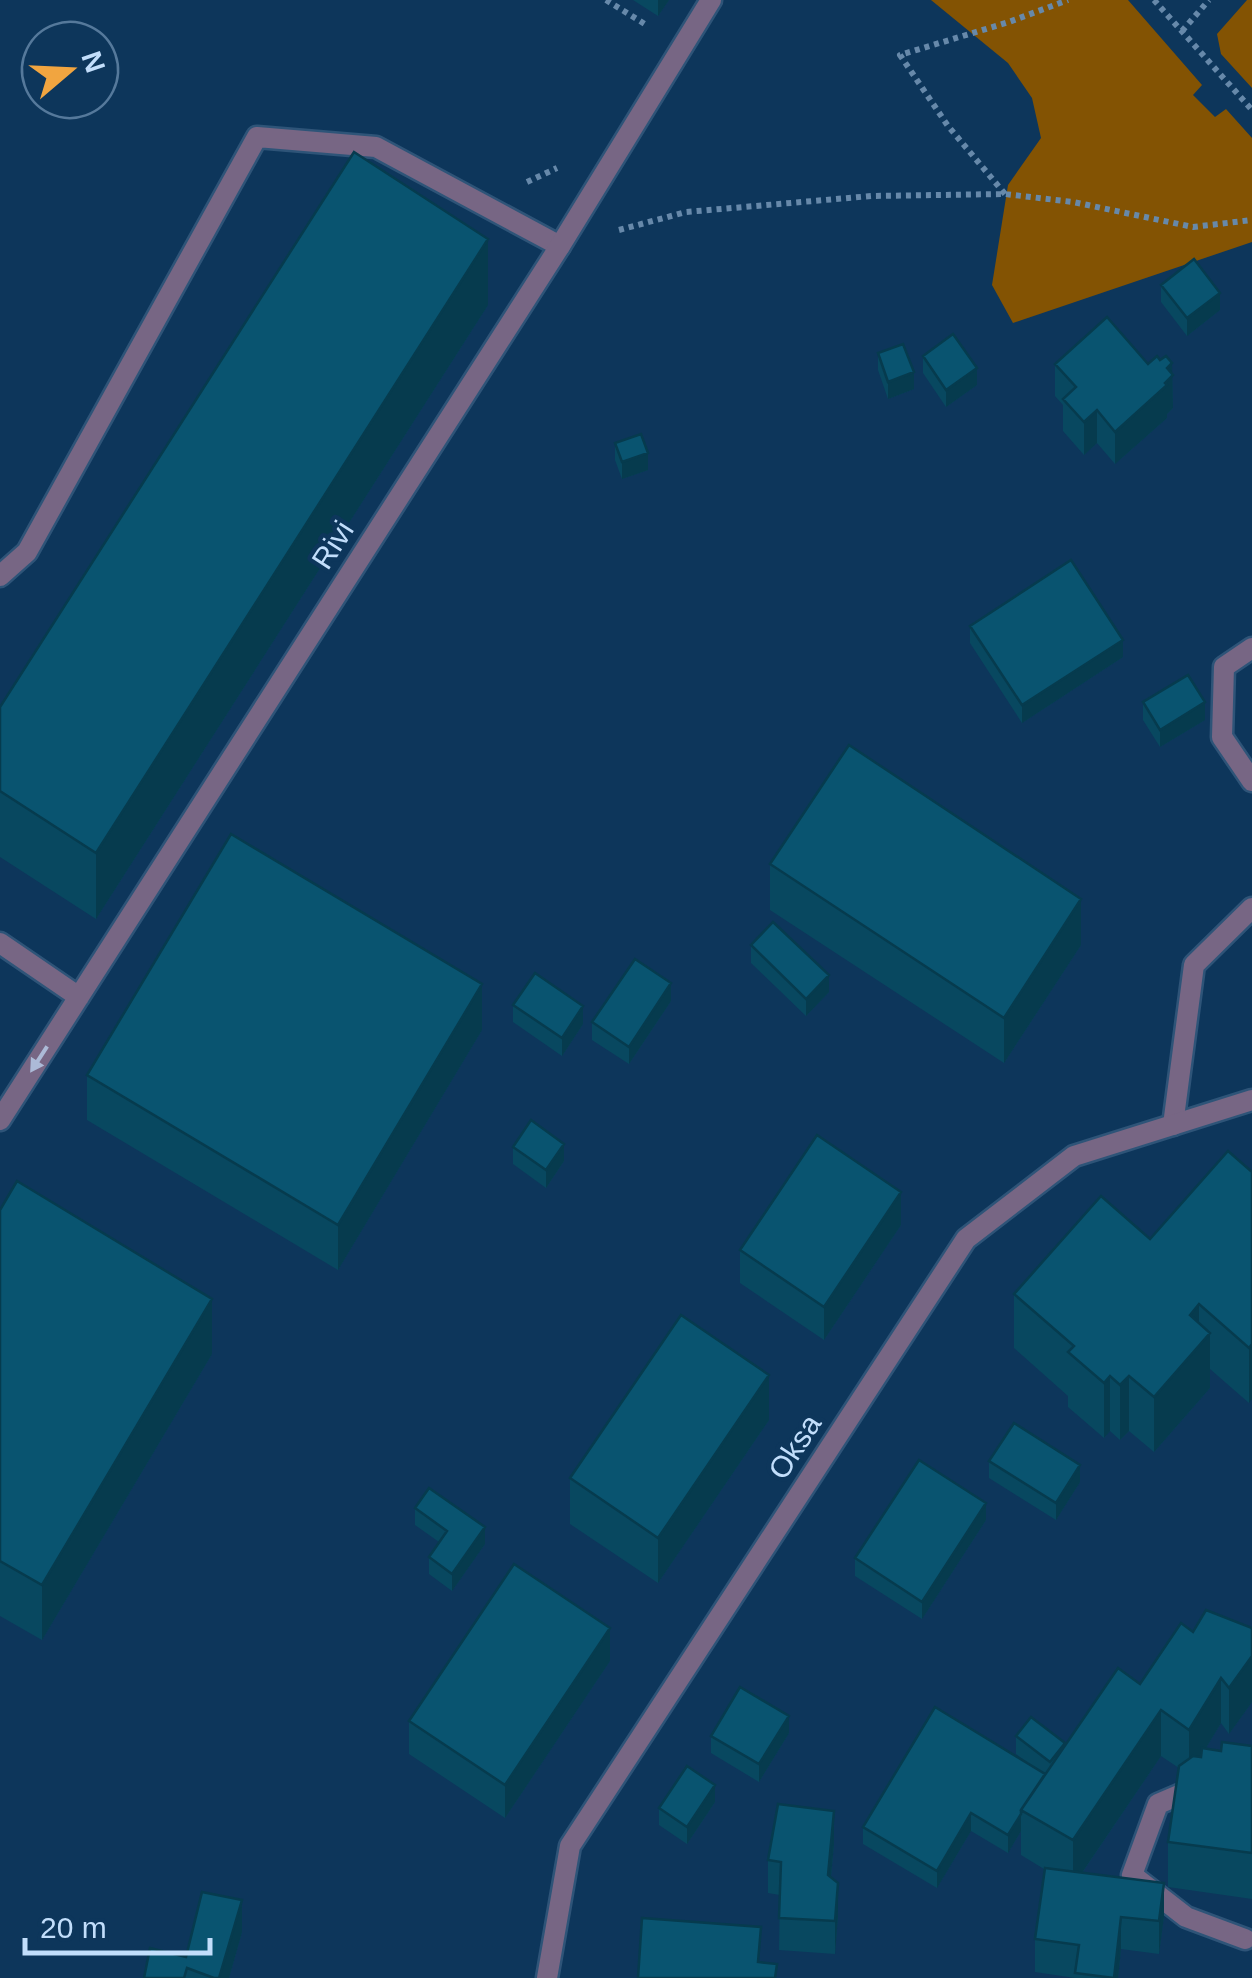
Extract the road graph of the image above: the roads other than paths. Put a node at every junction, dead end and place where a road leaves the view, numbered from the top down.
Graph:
1 (711, 0) edge
2 (560, 246) junction
3 (0, 576) edge
4 (1252, 648) edge
5 (1252, 781) edge
6 (1252, 908) edge
7 (0, 943) edge
8 (79, 998) junction
9 (1252, 1100) edge
10 (0, 1120) edge
11 (1173, 1124) junction
12 (1210, 1781) edge
13 (1245, 1939) dead end
14 (547, 1978) edge

1 - 2 street, Rivi
2 - 3 street
2 - 8 street, Rivi
4 - 5 street
6 - 11 street
7 - 8 street
8 -> 10 street, Rivi
9 - 11 street, Oksa
11 - 14 street, Oksa
12 - 13 street

